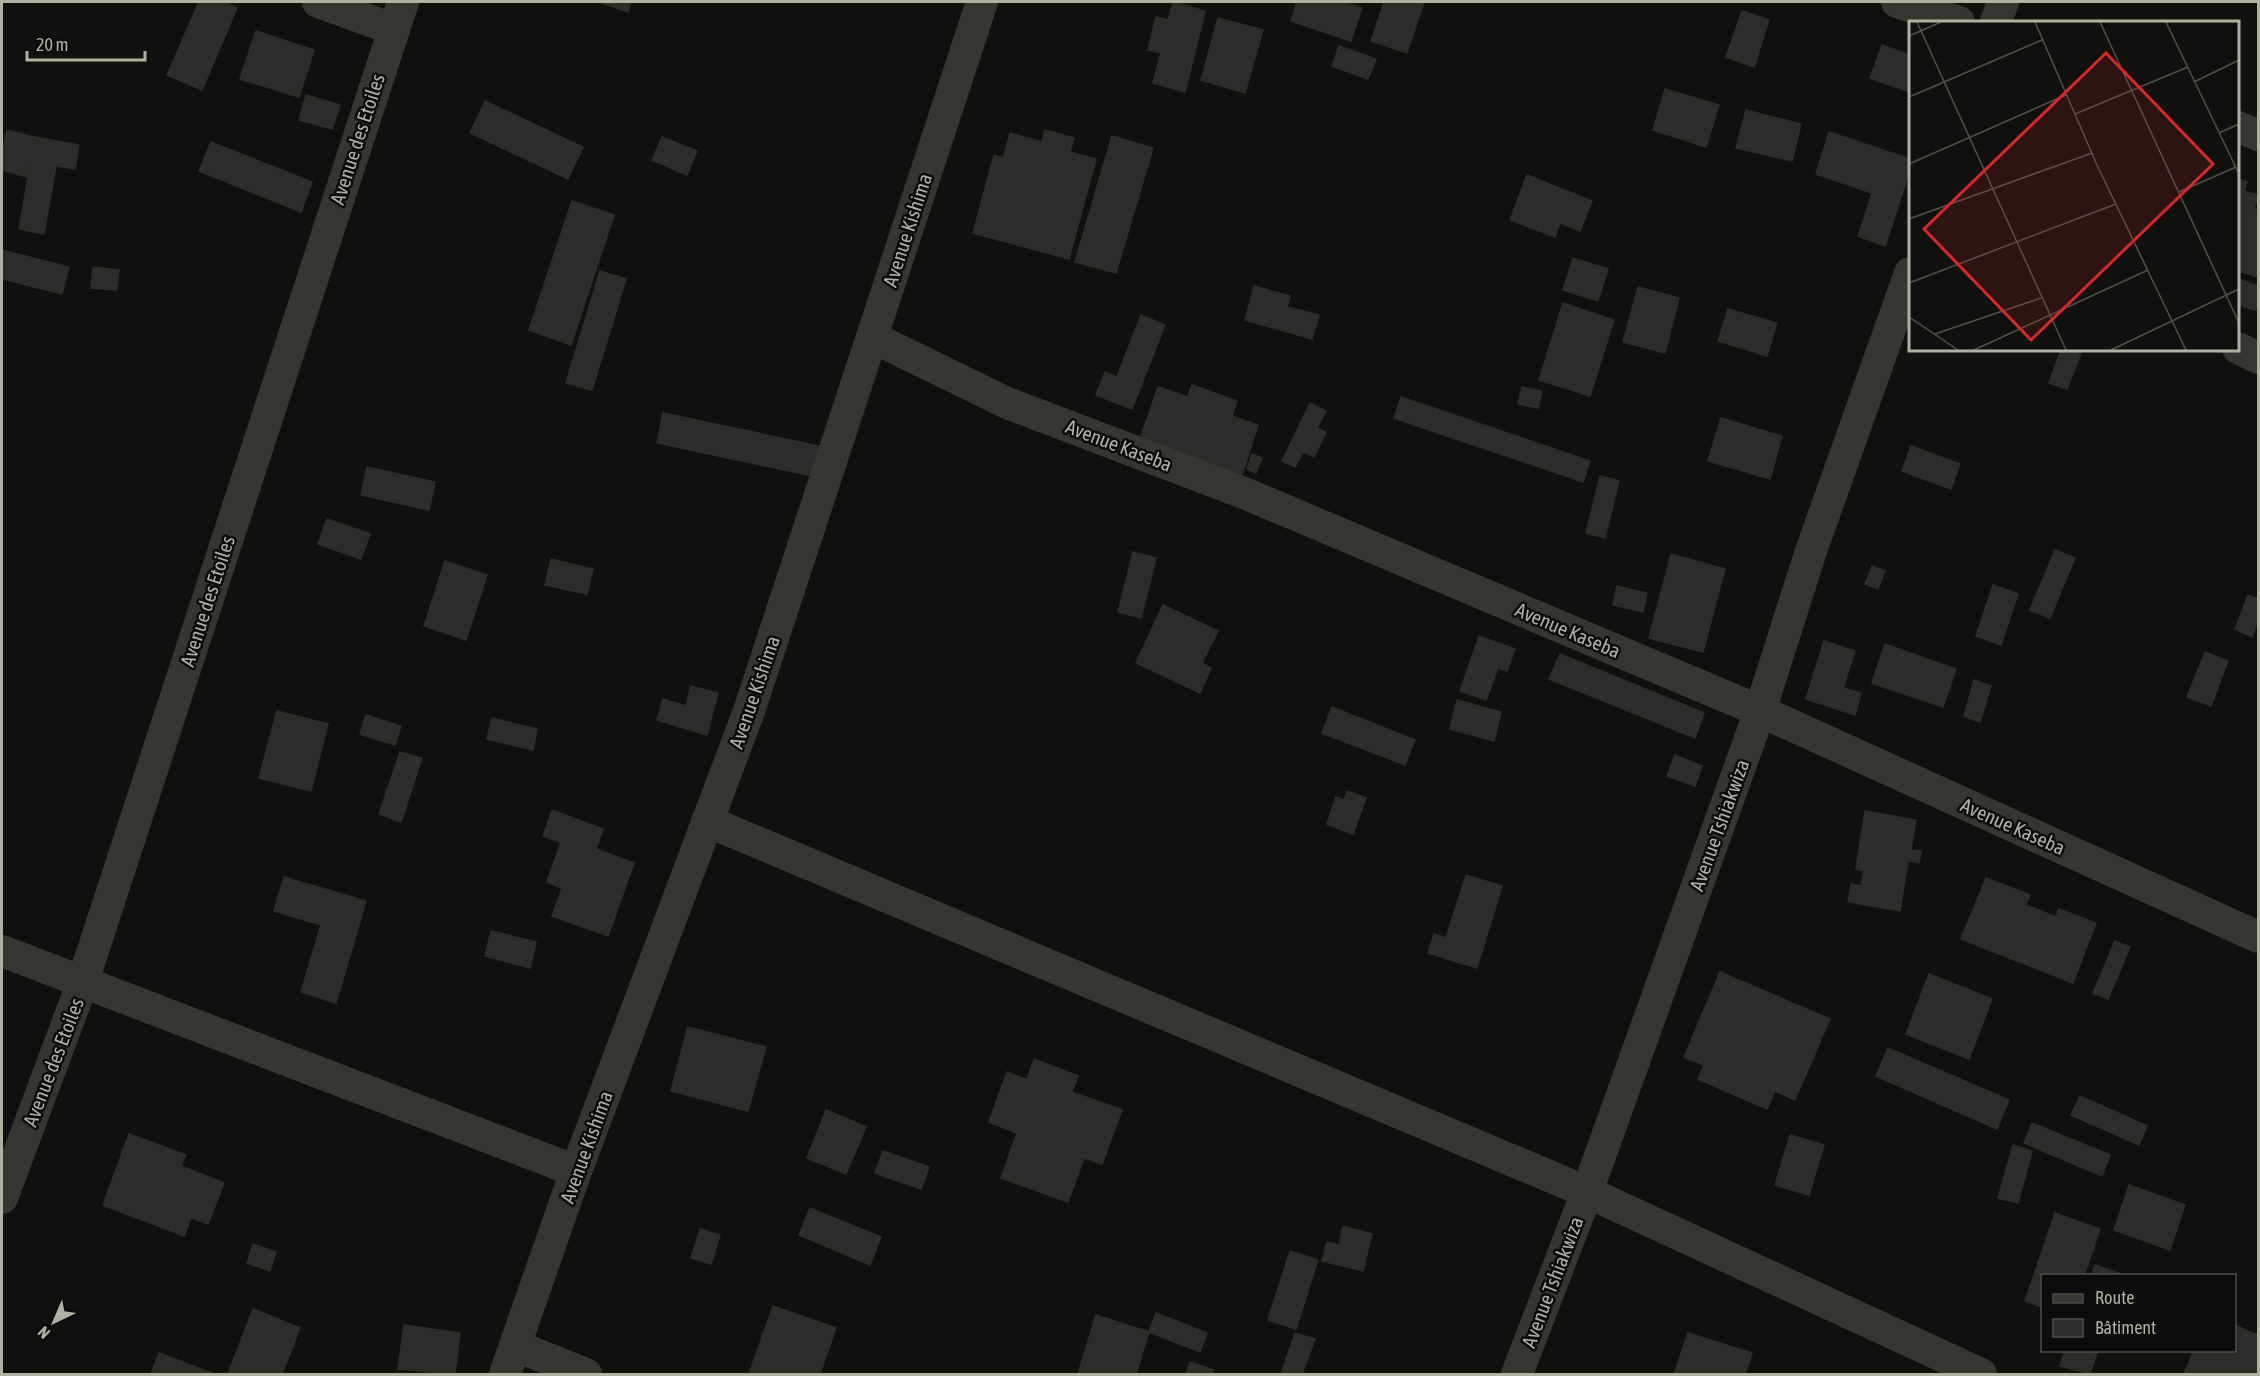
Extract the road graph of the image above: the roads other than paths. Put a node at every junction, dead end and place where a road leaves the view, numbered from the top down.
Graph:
1 (318, 2) edge
2 (982, 2) edge
3 (1897, 2) edge
4 (2003, 2) edge
5 (398, 15) edge
6 (1956, 21) edge
7 (1996, 21) edge
8 (2239, 127) edge
9 (2259, 135) edge
10 (1909, 279) edge
11 (872, 337) junction
12 (2239, 348) edge
13 (2259, 358) edge
14 (1760, 711) junction
15 (707, 821) junction
16 (2259, 937) edge
17 (2, 951) edge
18 (82, 984) junction
19 (576, 1172) junction
20 (1587, 1192) junction
21 (2, 1198) edge
22 (511, 1360) edge
23 (586, 1374) edge
24 (1517, 1374) edge
25 (1981, 1374) edge

1 - 5 street
2 - 11 street, Avenue Kishima
3 - 6 street
4 - 7 street
5 - 18 street, Avenue des Etoiles
8 - 9 street
10 - 14 street, Avenue Tshiakwiza
11 - 14 street, Avenue Kaseba
11 - 15 street, Avenue Kishima
12 - 13 street
14 - 16 street, Avenue Kaseba
14 - 20 street, Avenue Tshiakwiza
15 - 19 street, Avenue Kishima
15 - 20 street
17 - 18 street
18 - 19 street
18 - 21 street, Avenue des Etoiles
19 - 22 street, Avenue Kishima
20 - 24 street, Avenue Tshiakwiza
20 - 25 street
22 - 23 street

